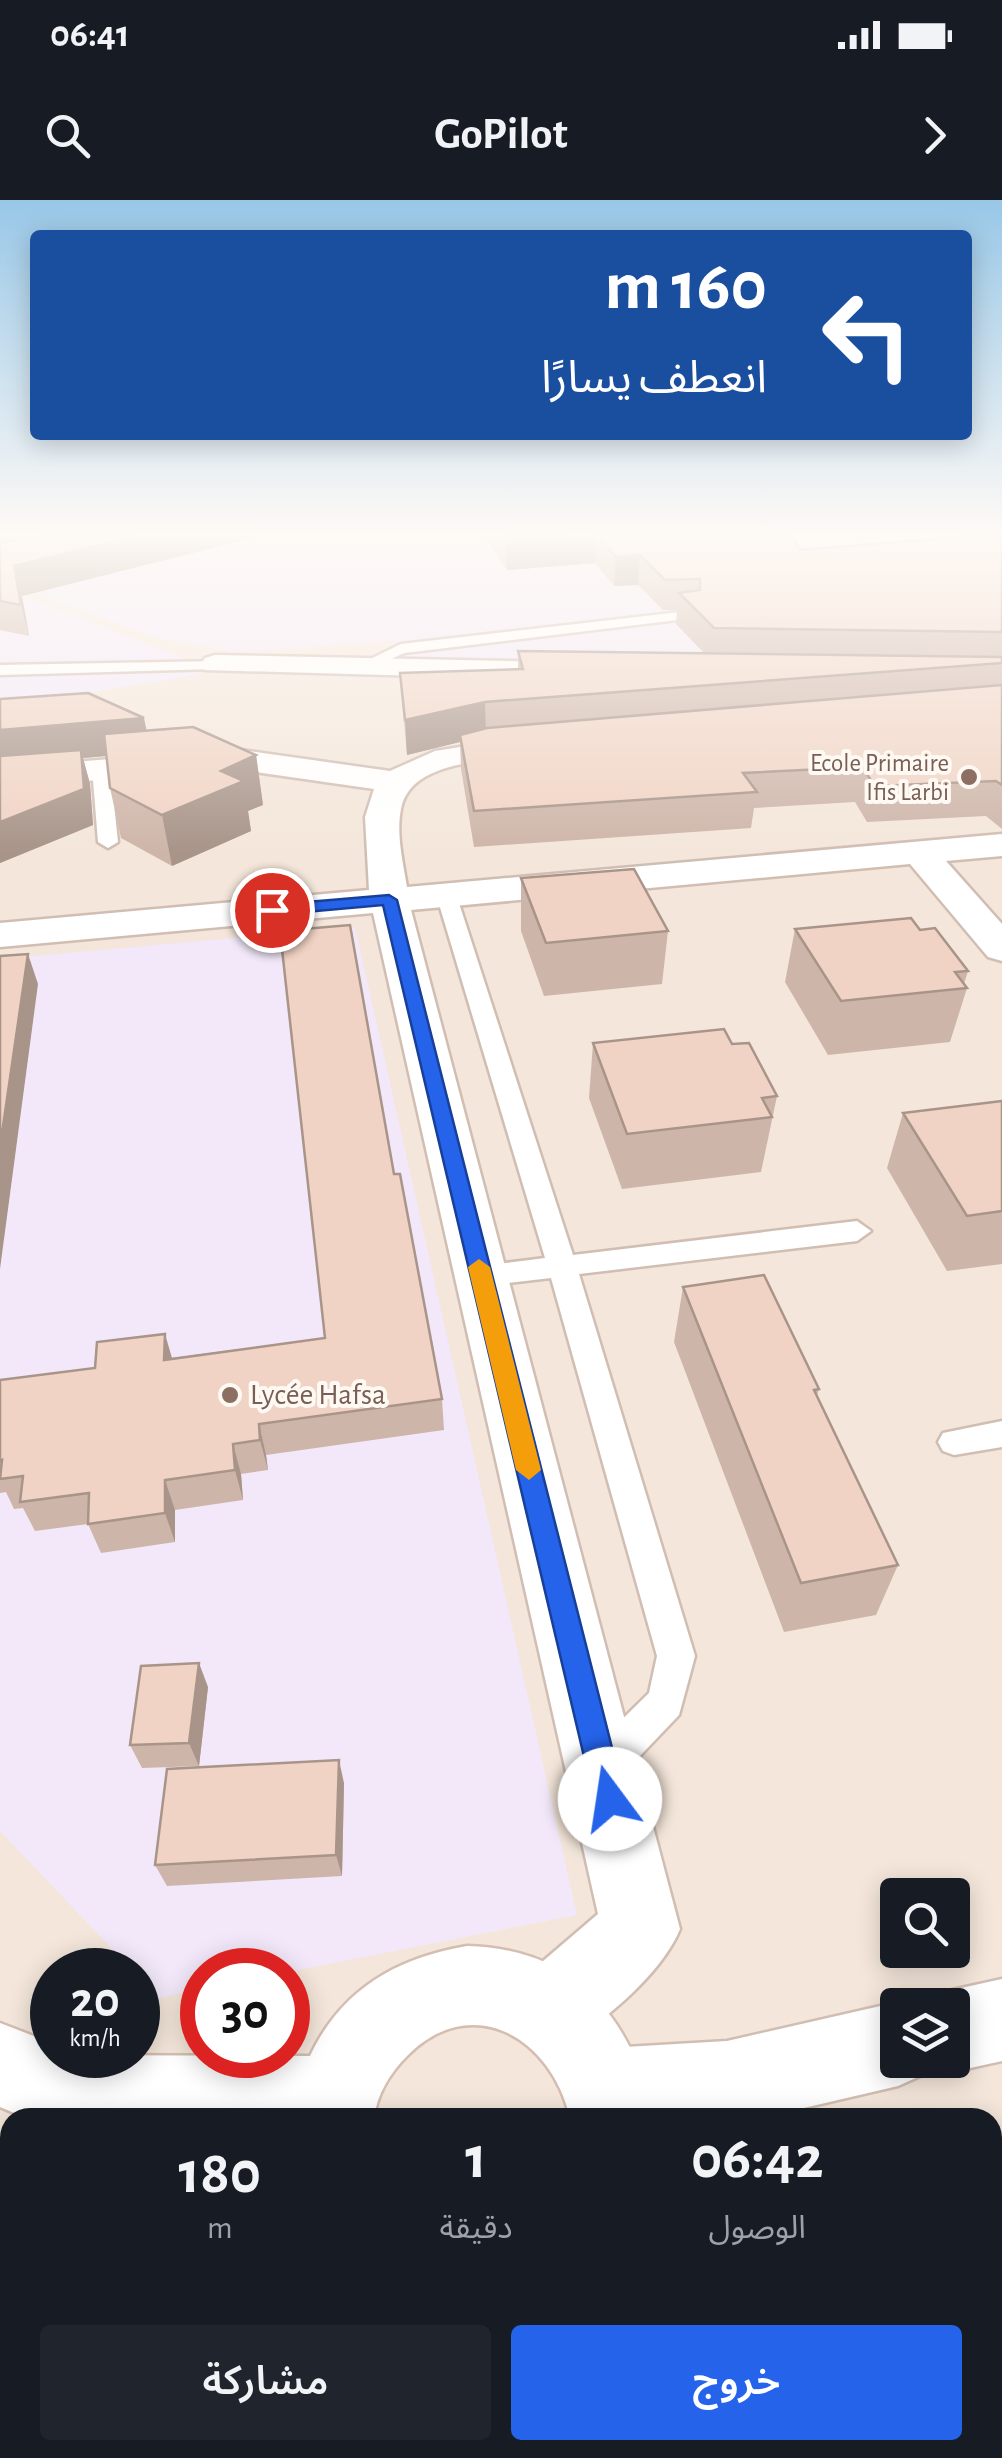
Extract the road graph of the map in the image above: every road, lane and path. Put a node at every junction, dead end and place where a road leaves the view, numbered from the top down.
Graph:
1 (468, 641) edge
2 (215, 664) joint
3 (360, 668) junction
4 (0, 670) edge
5 (586, 671) edge
6 (581, 742) edge
7 (100, 767) junction
8 (0, 778) edge
9 (395, 782) junction
10 (108, 842) dead end
11 (1002, 845) edge
12 (919, 852) junction
13 (446, 894) junction
14 (389, 900) junction
15 (0, 935) edge
16 (1002, 949) edge
17 (858, 1231) dead end
18 (562, 1266) junction
19 (481, 1276) junction
20 (1002, 1434) edge
21 (954, 1442) dead end
22 (602, 1767) junction
23 (550, 2009) junction
24 (1002, 2020) edge
25 (970, 2028) edge
26 (880, 2048) edge
27 (0, 2066) edge
28 (610, 2104) edge
29 (332, 2108) edge

1 - 3 lane
2 - 3 street
2 - 4 lane
3 - 5 street
6 - 9 street
7 - 8 street
7 - 9 street
7 - 10 lane
9 - 14 street
11 - 12 street
12 - 13 street
12 - 16 street
13 - 14 street
13 - 18 lane
14 - 15 street
14 - 19 street
17 - 18 lane
18 - 19 lane
18 - 22 lane
19 - 22 street
20 - 21 lane
22 - 23 street
23 - 28 street
23 - 29 street
24 - 25 street
26 - 28 street
27 - 29 street

